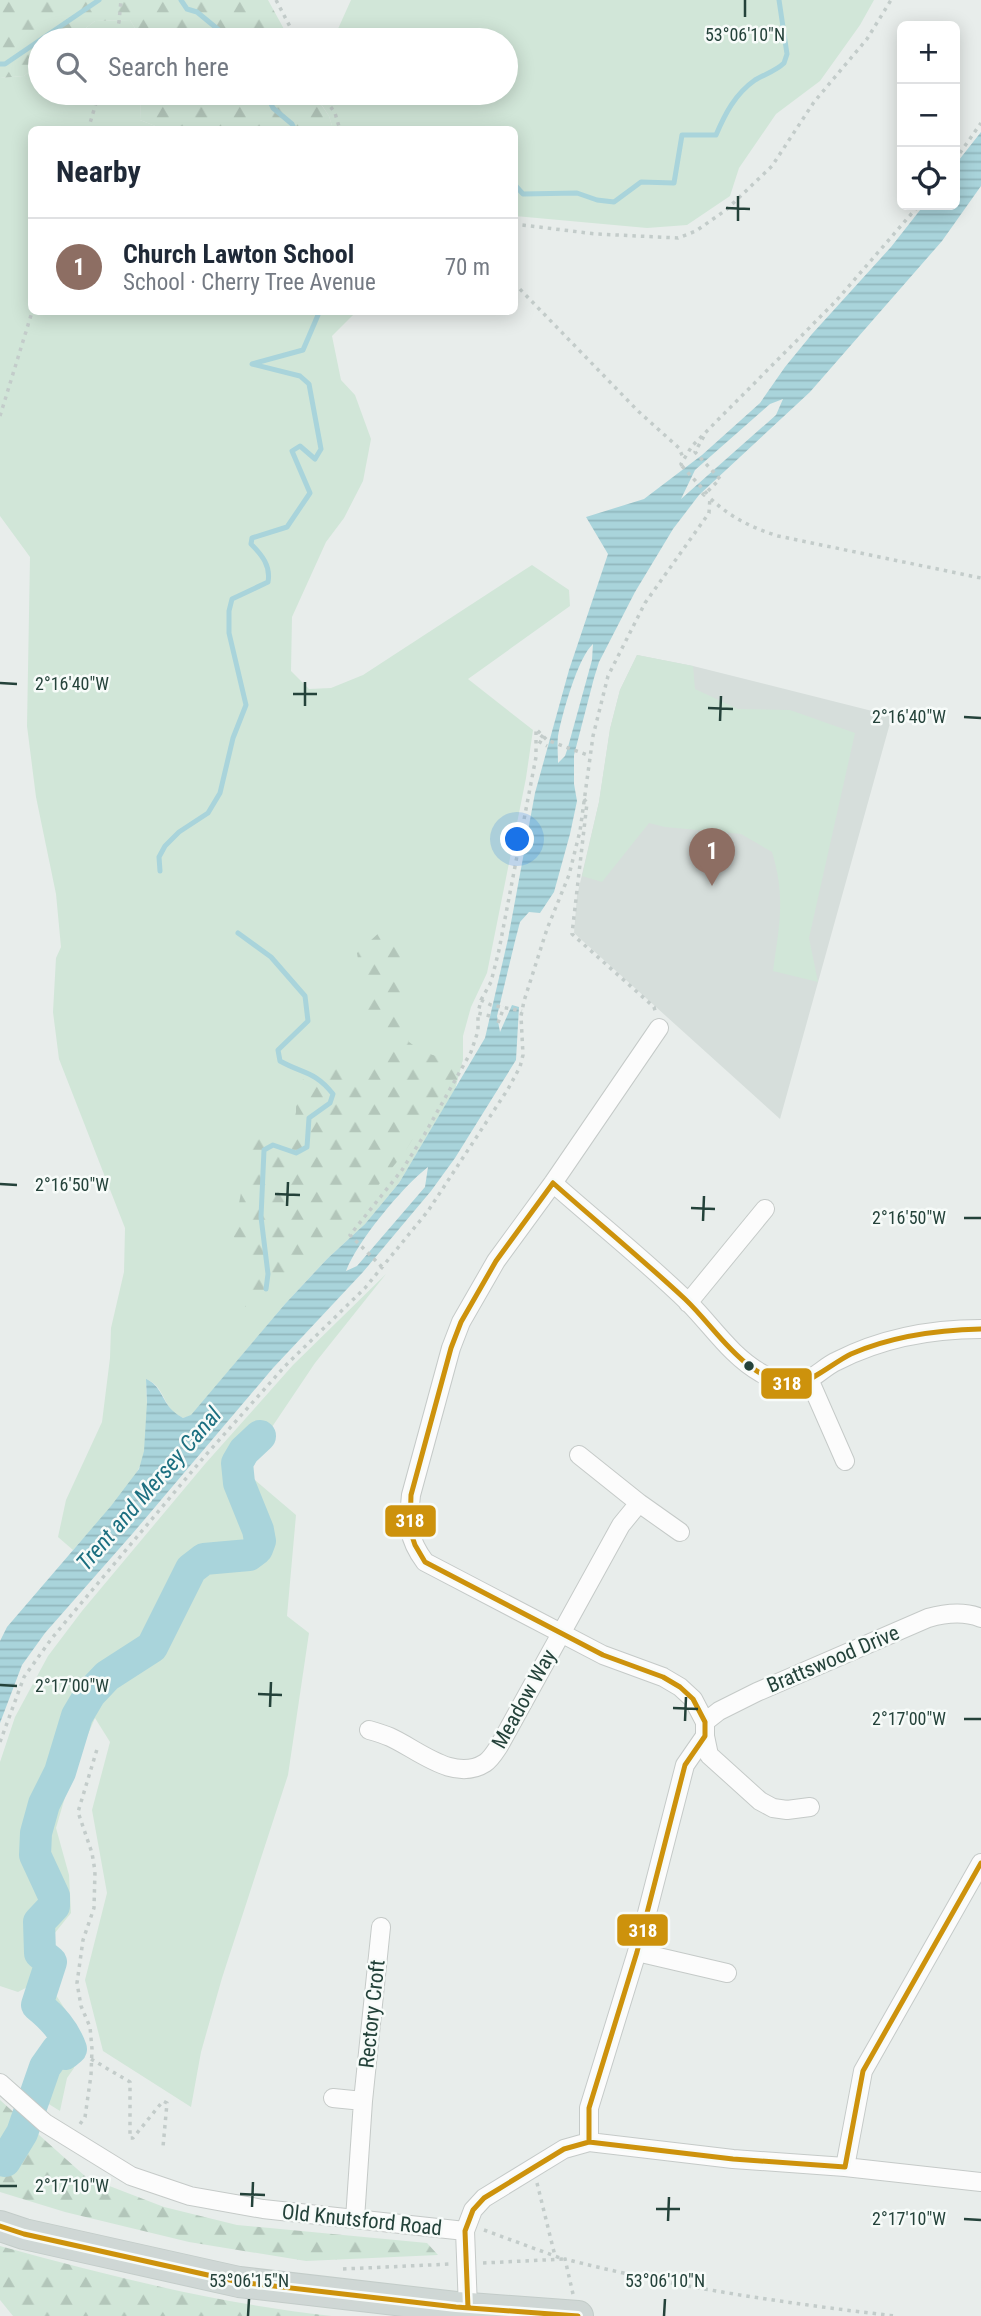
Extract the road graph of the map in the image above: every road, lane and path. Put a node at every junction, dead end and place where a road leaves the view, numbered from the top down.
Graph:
1 (121, 0) edge
2 (276, 0) edge
3 (891, 0) edge
4 (117, 28) edge
5 (291, 28) edge
6 (95, 105) edge
7 (329, 105) edge
8 (981, 123) edge
9 (89, 126) edge
10 (339, 126) edge
11 (960, 153) edge
12 (915, 210) edge
13 (518, 224) edge
14 (518, 287) edge
15 (31, 315) edge
16 (0, 416) edge
17 (705, 434) junction
18 (684, 460) junction
19 (702, 493) dead end
20 (710, 497) junction
21 (981, 579) edge
22 (543, 735) junction
23 (547, 746) dead end
24 (590, 756) junction
25 (584, 799) junction
26 (481, 1000) junction
27 (505, 1007) junction
28 (520, 1010) junction
29 (478, 1013) junction
30 (490, 1016) dead end
31 (498, 1023) dead end
32 (659, 1028) joint
33 (553, 1183) junction
34 (765, 1209) dead end
35 (382, 1268) junction
36 (688, 1303) junction
37 (981, 1329) edge
38 (809, 1379) junction
39 (579, 1455) dead end
40 (845, 1461) dead end
41 (639, 1503) junction
42 (680, 1532) dead end
43 (981, 1618) edge
44 (561, 1633) junction
45 (705, 1729) junction
46 (369, 1730) dead end
47 (0, 1742) edge
48 (98, 1746) dead end
49 (810, 1807) dead end
50 (981, 1863) edge
51 (380, 1927) dead end
52 (637, 1952) junction
53 (727, 1974) dead end
54 (91, 2059) junction
55 (0, 2083) edge
56 (333, 2098) dead end
57 (363, 2101) junction
58 (72, 2140) junction
59 (589, 2141) junction
60 (163, 2147) dead end
61 (845, 2167) junction
62 (533, 2168) junction
63 (981, 2182) edge
64 (355, 2219) junction
65 (0, 2226) edge
66 (466, 2227) junction
67 (555, 2256) junction
68 (565, 2259) junction
69 (466, 2263) junction
70 (331, 2269) dead end
71 (468, 2308) junction
72 (577, 2310) edge
73 (895, 2316) edge

1 - 4 path
2 - 5 path
3 - 13 path
6 - 9 path
7 - 10 path
8 - 11 path
12 - 17 path
14 - 18 path
15 - 16 path
17 - 18 path
17 - 19 path
18 - 20 path, bridge
20 - 21 path
20 - 24 path
22 - 23 path
22 - 24 path
22 - 26 path
24 - 25 path
25 - 28 path
25 - 32 path
26 - 27 path
26 - 29 path
27 - 28 path
27 - 31 path
28 - 35 path
29 - 30 path
29 - 35 path
32 - 33 street
33 - 36 street
33 - 44 street
34 - 36 street
35 - 47 path
36 - 38 street
37 - 38 street
38 - 40 street
39 - 41 street
41 - 42 street
41 - 44 street
43 - 45 street, Brattswood Drive
44 - 45 street
44 - 46 street, Meadow Way
45 - 49 street
45 - 52 street, Brattswood Drive
48 - 54 path
50 - 61 street
51 - 57 street, Rectory Croft
52 - 53 street
52 - 59 street, Brattswood Drive
54 - 58 path
54 - 60 path
55 - 58 street, Old Knutsford Road
56 - 57 street
57 - 64 street, Rectory Croft
58 - 64 street, Old Knutsford Road
59 - 61 street
59 - 62 street
61 - 63 street
62 - 66 street
62 - 67 path
64 - 66 street, Old Knutsford Road
65 - 71 main road
66 - 67 path
66 - 69 street
67 - 68 path
68 - 69 path
68 - 72 path
68 - 73 path
69 - 70 path
69 - 71 street
71 - 72 main road

